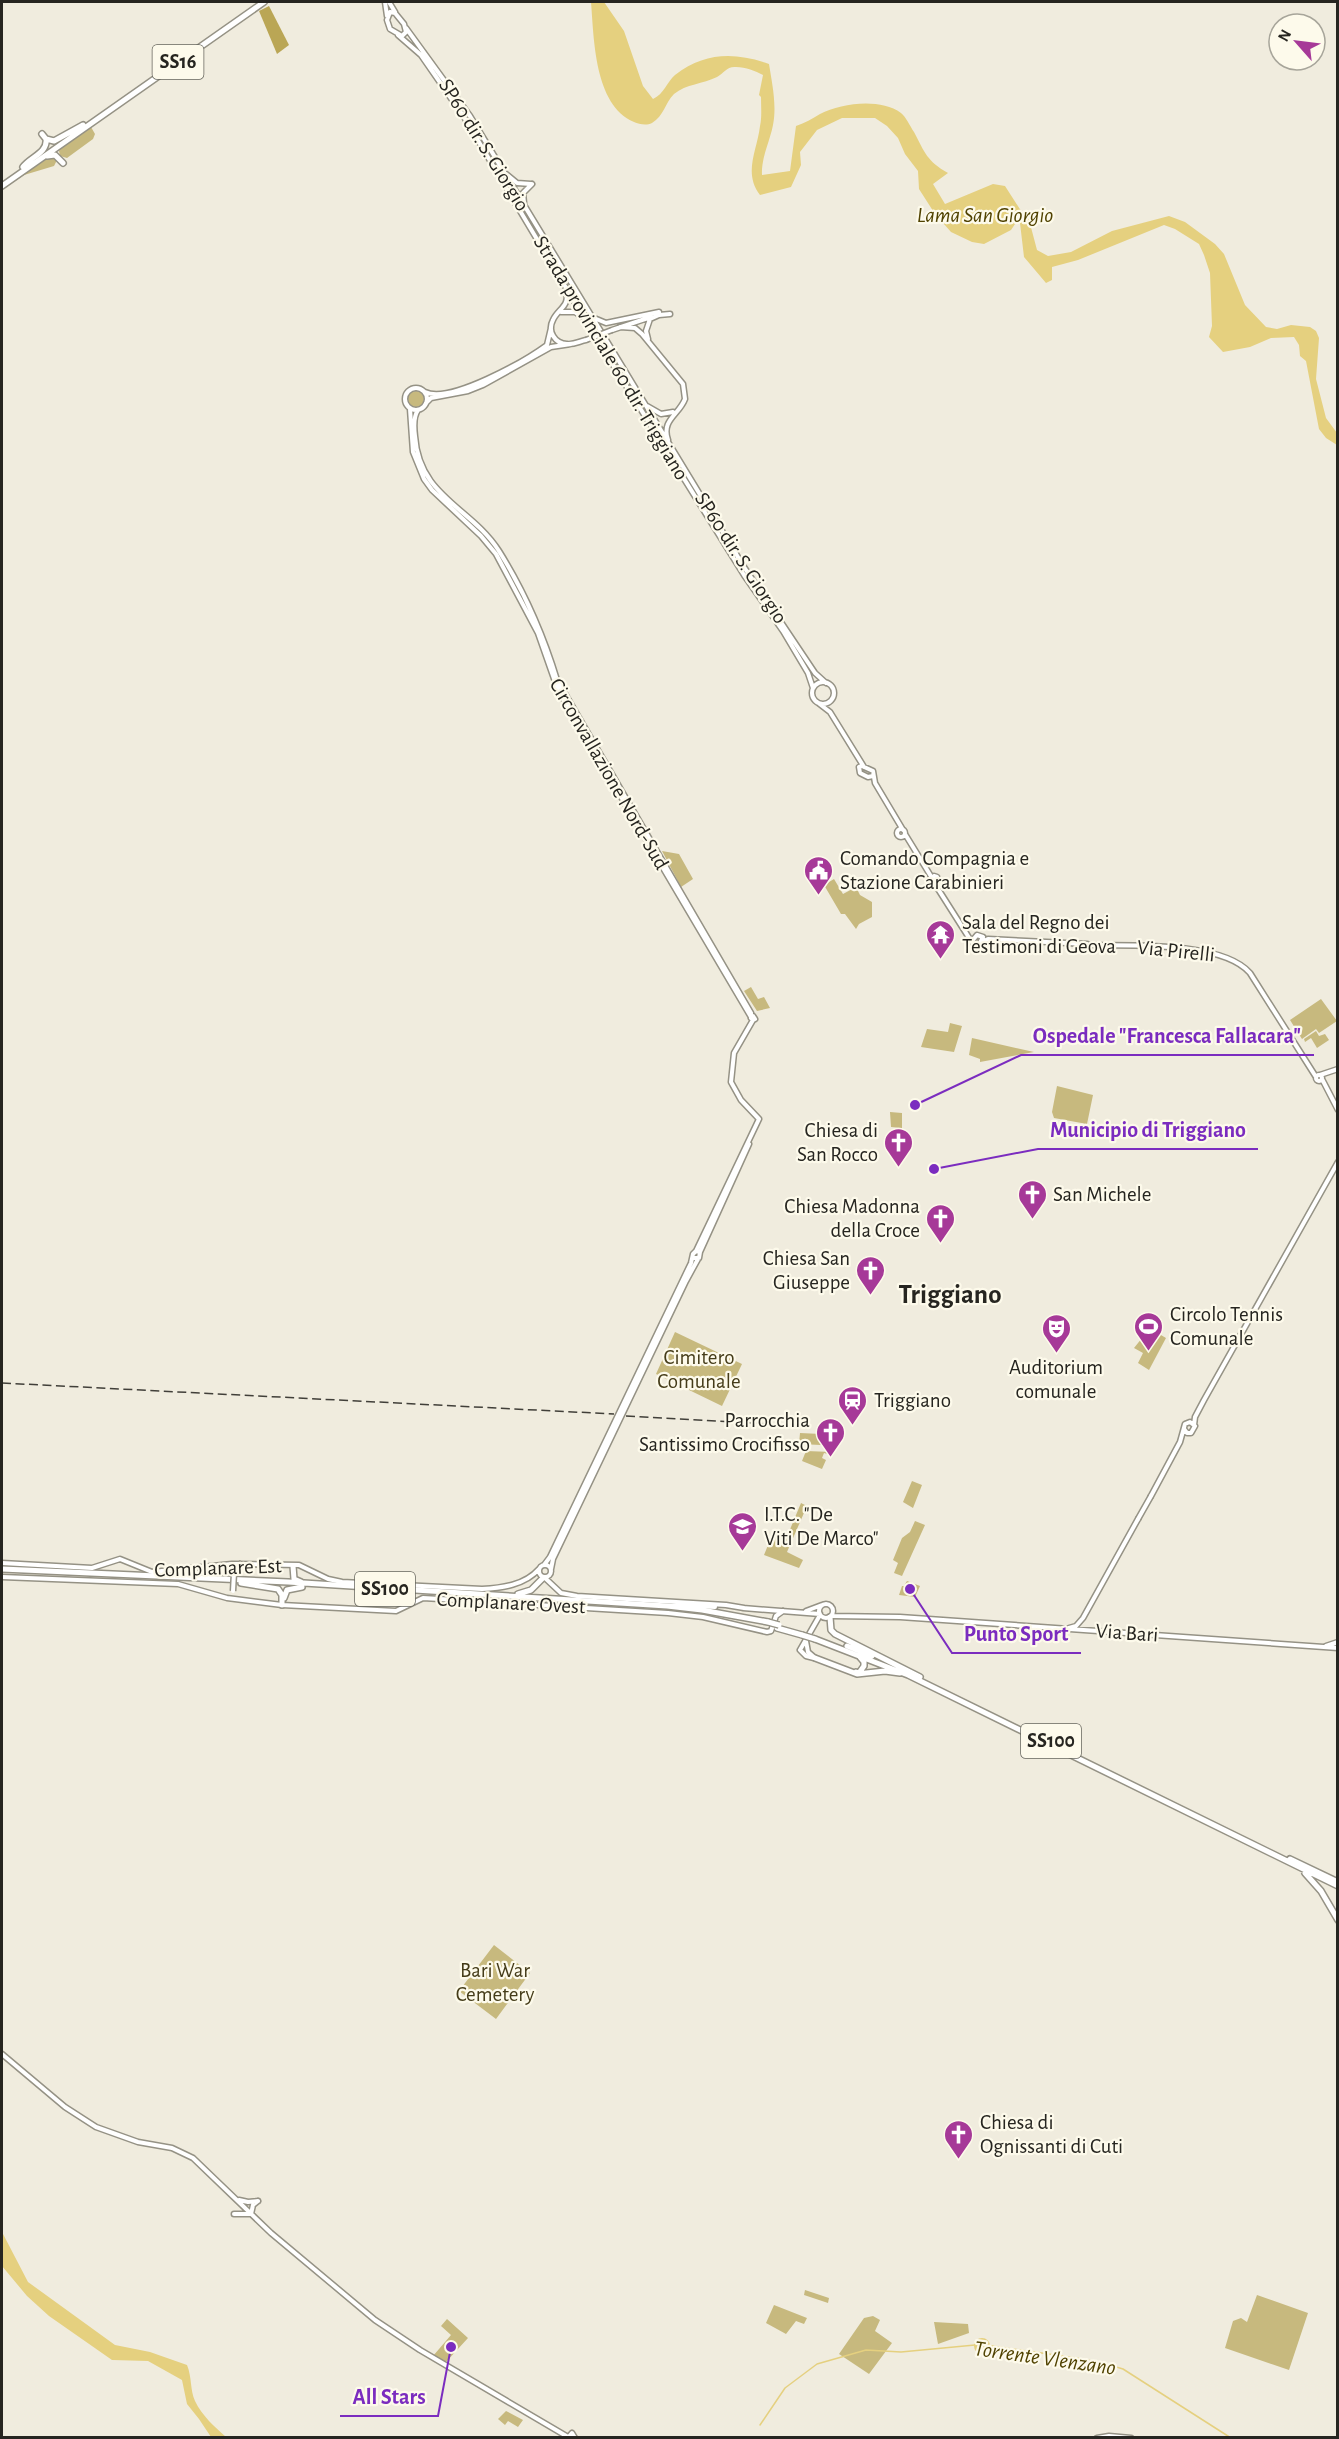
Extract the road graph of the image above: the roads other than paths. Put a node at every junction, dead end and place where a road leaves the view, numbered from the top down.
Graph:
1 (265, 2) edge
2 (387, 2) edge
3 (255, 4) edge
4 (395, 13) junction
5 (387, 16) junction
6 (406, 28) junction
7 (399, 35) junction
8 (84, 126) junction
9 (496, 160) junction
10 (24, 168) junction
11 (2, 184) edge
12 (535, 225) junction
13 (553, 264) junction
14 (666, 307) dead end
15 (587, 311) junction
16 (560, 312) junction
17 (659, 312) junction
18 (670, 314) dead end
19 (654, 317) junction
20 (645, 319) junction
21 (587, 323) junction
22 (620, 327) junction
23 (551, 328) junction
24 (571, 344) junction
25 (654, 347) junction
26 (425, 392) junction
27 (426, 403) junction
28 (644, 403) junction
29 (410, 409) junction
30 (418, 410) junction
31 (676, 411) junction
32 (672, 449) junction
33 (826, 683) junction
34 (813, 688) junction
35 (832, 698) junction
36 (817, 702) junction
37 (833, 717) junction
38 (858, 756) junction
39 (858, 767) junction
40 (865, 768) junction
41 (871, 777) junction
42 (969, 936) junction
43 (975, 936) junction
44 (984, 939) junction
45 (972, 941) junction
46 (752, 1018) junction
47 (1338, 1069) edge
48 (1320, 1078) junction
49 (1338, 1110) edge
50 (750, 1138) junction
51 (1338, 1162) edge
52 (698, 1252) junction
53 (696, 1258) junction
54 (1197, 1412) junction
55 (1188, 1422) junction
56 (1194, 1425) junction
57 (1184, 1429) junction
58 (1191, 1433) junction
59 (1180, 1442) junction
60 (2, 1563) edge
61 (240, 1564) junction
62 (226, 1565) junction
63 (544, 1565) junction
64 (293, 1566) junction
65 (539, 1569) junction
66 (2, 1571) edge
67 (551, 1572) junction
68 (234, 1573) junction
69 (2, 1577) edge
70 (543, 1577) junction
71 (528, 1579) junction
72 (288, 1582) junction
73 (239, 1583) junction
74 (303, 1585) junction
75 (553, 1586) junction
76 (233, 1591) junction
77 (486, 1595) junction
78 (228, 1598) junction
79 (239, 1600) junction
80 (282, 1605) junction
81 (822, 1605) junction
82 (663, 1606) junction
83 (744, 1608) junction
84 (833, 1608) junction
85 (769, 1610) junction
86 (783, 1611) junction
87 (803, 1612) junction
88 (820, 1615) junction
89 (846, 1615) junction
90 (830, 1617) junction
91 (774, 1619) junction
92 (1082, 1619) junction
93 (767, 1624) junction
94 (776, 1628) junction
95 (814, 1628) junction
96 (1065, 1629) junction
97 (1079, 1630) junction
98 (1090, 1631) junction
99 (803, 1635) junction
100 (815, 1637) junction
101 (1338, 1642) edge
102 (838, 1647) junction
103 (1323, 1647) junction
104 (1337, 1648) edge
105 (800, 1650) junction
106 (808, 1652) junction
107 (815, 1658) junction
108 (849, 1671) junction
109 (908, 1675) junction
110 (930, 1682) junction
111 (1282, 1857) junction
112 (1290, 1861) junction
113 (1299, 1868) junction
114 (1338, 1882) edge
115 (1338, 1887) edge
116 (1327, 1900) junction
117 (1338, 1920) edge
118 (2, 2054) edge
119 (236, 2198) junction
120 (251, 2214) junction
121 (569, 2436) edge
122 (576, 2437) edge
123 (1096, 2438) edge
124 (1131, 2438) edge

1 - 3 highway, SS16
2 - 4 main road
2 - 5 main road
3 - 8 highway, SS16
4 - 5 main road
4 - 6 main road, SP60 dir. S. Giorgio
5 - 7 main road, Strada provinciale 60 dir. Triggiano
6 - 7 main road
6 - 9 main road, SP60 dir. S. Giorgio
7 - 13 main road, Strada provinciale 60 dir. Triggiano
8 - 10 highway, SS16
8 - 10 highway
8 - 10 highway
9 - 12 main road, SP60 dir. S. Giorgio
9 - 12 main road
10 - 11 highway, SS16
12 - 15 main road, SP60 dir. S. Giorgio
13 - 16 main road
13 - 21 main road, Strada provinciale 60 dir. Triggiano
14 - 17 main road
15 - 17 main road
15 - 28 main road, SP60 dir. S. Giorgio
16 - 21 main road
16 - 23 main road
17 - 20 main road
18 - 19 main road
19 - 20 main road
19 - 25 main road
20 - 22 main road
21 - 34 main road, Strada provinciale 60 dir. Triggiano
22 - 24 main road, bridge
22 - 25 main road
23 - 24 main road
23 - 26 main road
24 - 27 main road
25 - 31 main road
26 - 27 main road
26 - 29 main road
27 - 30 main road
28 - 31 main road
28 - 32 main road, SP60 dir. S. Giorgio
29 - 30 main road
29 - 46 main road, Circonvallazione Nord-Sud
30 - 46 main road, Circonvallazione Nord-Sud
31 - 32 main road
32 - 33 main road, SP60 dir. S. Giorgio
33 - 34 main road
33 - 35 main road
34 - 36 main road
35 - 36 main road
35 - 37 main road
36 - 37 main road
37 - 38 main road
38 - 39 main road
38 - 40 main road
39 - 40 main road
39 - 41 main road
40 - 41 main road
41 - 42 main road
42 - 43 main road
42 - 45 main road
43 - 44 main road
43 - 45 main road
44 - 45 main road
44 - 48 main road, Via Pirelli
46 - 50 main road
47 - 48 main road
48 - 49 main road, Via Pirelli
50 - 52 main road
50 - 52 main road
51 - 54 main road
52 - 53 main road
53 - 63 main road
53 - 67 main road
54 - 55 main road
54 - 56 main road
55 - 56 main road
55 - 57 main road
56 - 58 main road
57 - 58 main road
57 - 59 main road
58 - 59 main road
59 - 92 main road, bridge
60 - 62 main road, Complanare Est
61 - 62 main road, Complanare Est
61 - 64 main road, Complanare Est
61 - 68 main road
62 - 68 main road
63 - 65 main road, Complanare Est
63 - 67 main road
64 - 71 main road, Complanare Est
64 - 72 highway
64 - 74 highway
65 - 70 main road
65 - 71 main road, Complanare Est
66 - 72 highway, SS100
66 - 73 highway, SS100
67 - 70 main road
67 - 75 main road
68 - 76 main road, bridge
69 - 78 main road, Complanare Ovest
70 - 71 main road
70 - 75 main road
70 - 77 highway, SS100
72 - 74 highway, SS100
73 - 74 highway, SS100
73 - 80 highway, SS100
74 - 77 highway, SS100
74 - 80 highway
74 - 93 highway, SS100
75 - 83 main road
76 - 78 main road
76 - 79 main road
77 - 82 highway, SS100
78 - 79 main road, Complanare Ovest
79 - 80 main road, Complanare Ovest
80 - 94 main road, Complanare Ovest
81 - 84 main road
81 - 87 main road
81 - 88 main road
82 - 83 main road
82 - 93 highway, SS100
83 - 85 main road
84 - 89 main road
84 - 90 main road
85 - 86 main road
85 - 91 main road
86 - 87 main road
86 - 91 main road
87 - 88 main road
88 - 90 main road
88 - 95 main road
89 - 90 main road, Via Bari
89 - 96 main road, Via Bari
90 - 95 main road
90 - 110 highway, SS100
91 - 94 main road
92 - 96 main road
92 - 97 main road
92 - 98 main road
93 - 94 highway, SS100, bridge
94 - 99 highway, SS100
95 - 99 main road
96 - 97 main road, Via Bari
97 - 98 main road, Via Bari
98 - 103 main road, Via Bari
99 - 100 highway, SS100, bridge
99 - 105 main road
99 - 106 main road
100 - 102 highway, SS100
100 - 110 highway, SS100
101 - 103 main road
102 - 108 highway, SS100
102 - 109 highway, SS100
103 - 104 main road, Via Bari
105 - 106 main road
105 - 107 main road
106 - 107 main road
107 - 108 highway, SS100
108 - 109 highway, SS100
109 - 111 highway, SS100
110 - 111 highway, SS100
111 - 112 highway, SS100
112 - 113 highway, SS100
112 - 114 highway, SS100
113 - 115 highway, SS100
113 - 116 highway, SS100
115 - 116 highway, SS100
116 - 117 highway, SS100
118 - 119 main road
119 - 120 main road
119 - 120 main road
119 - 120 main road
120 - 121 main road
121 - 122 main road
123 - 124 main road

